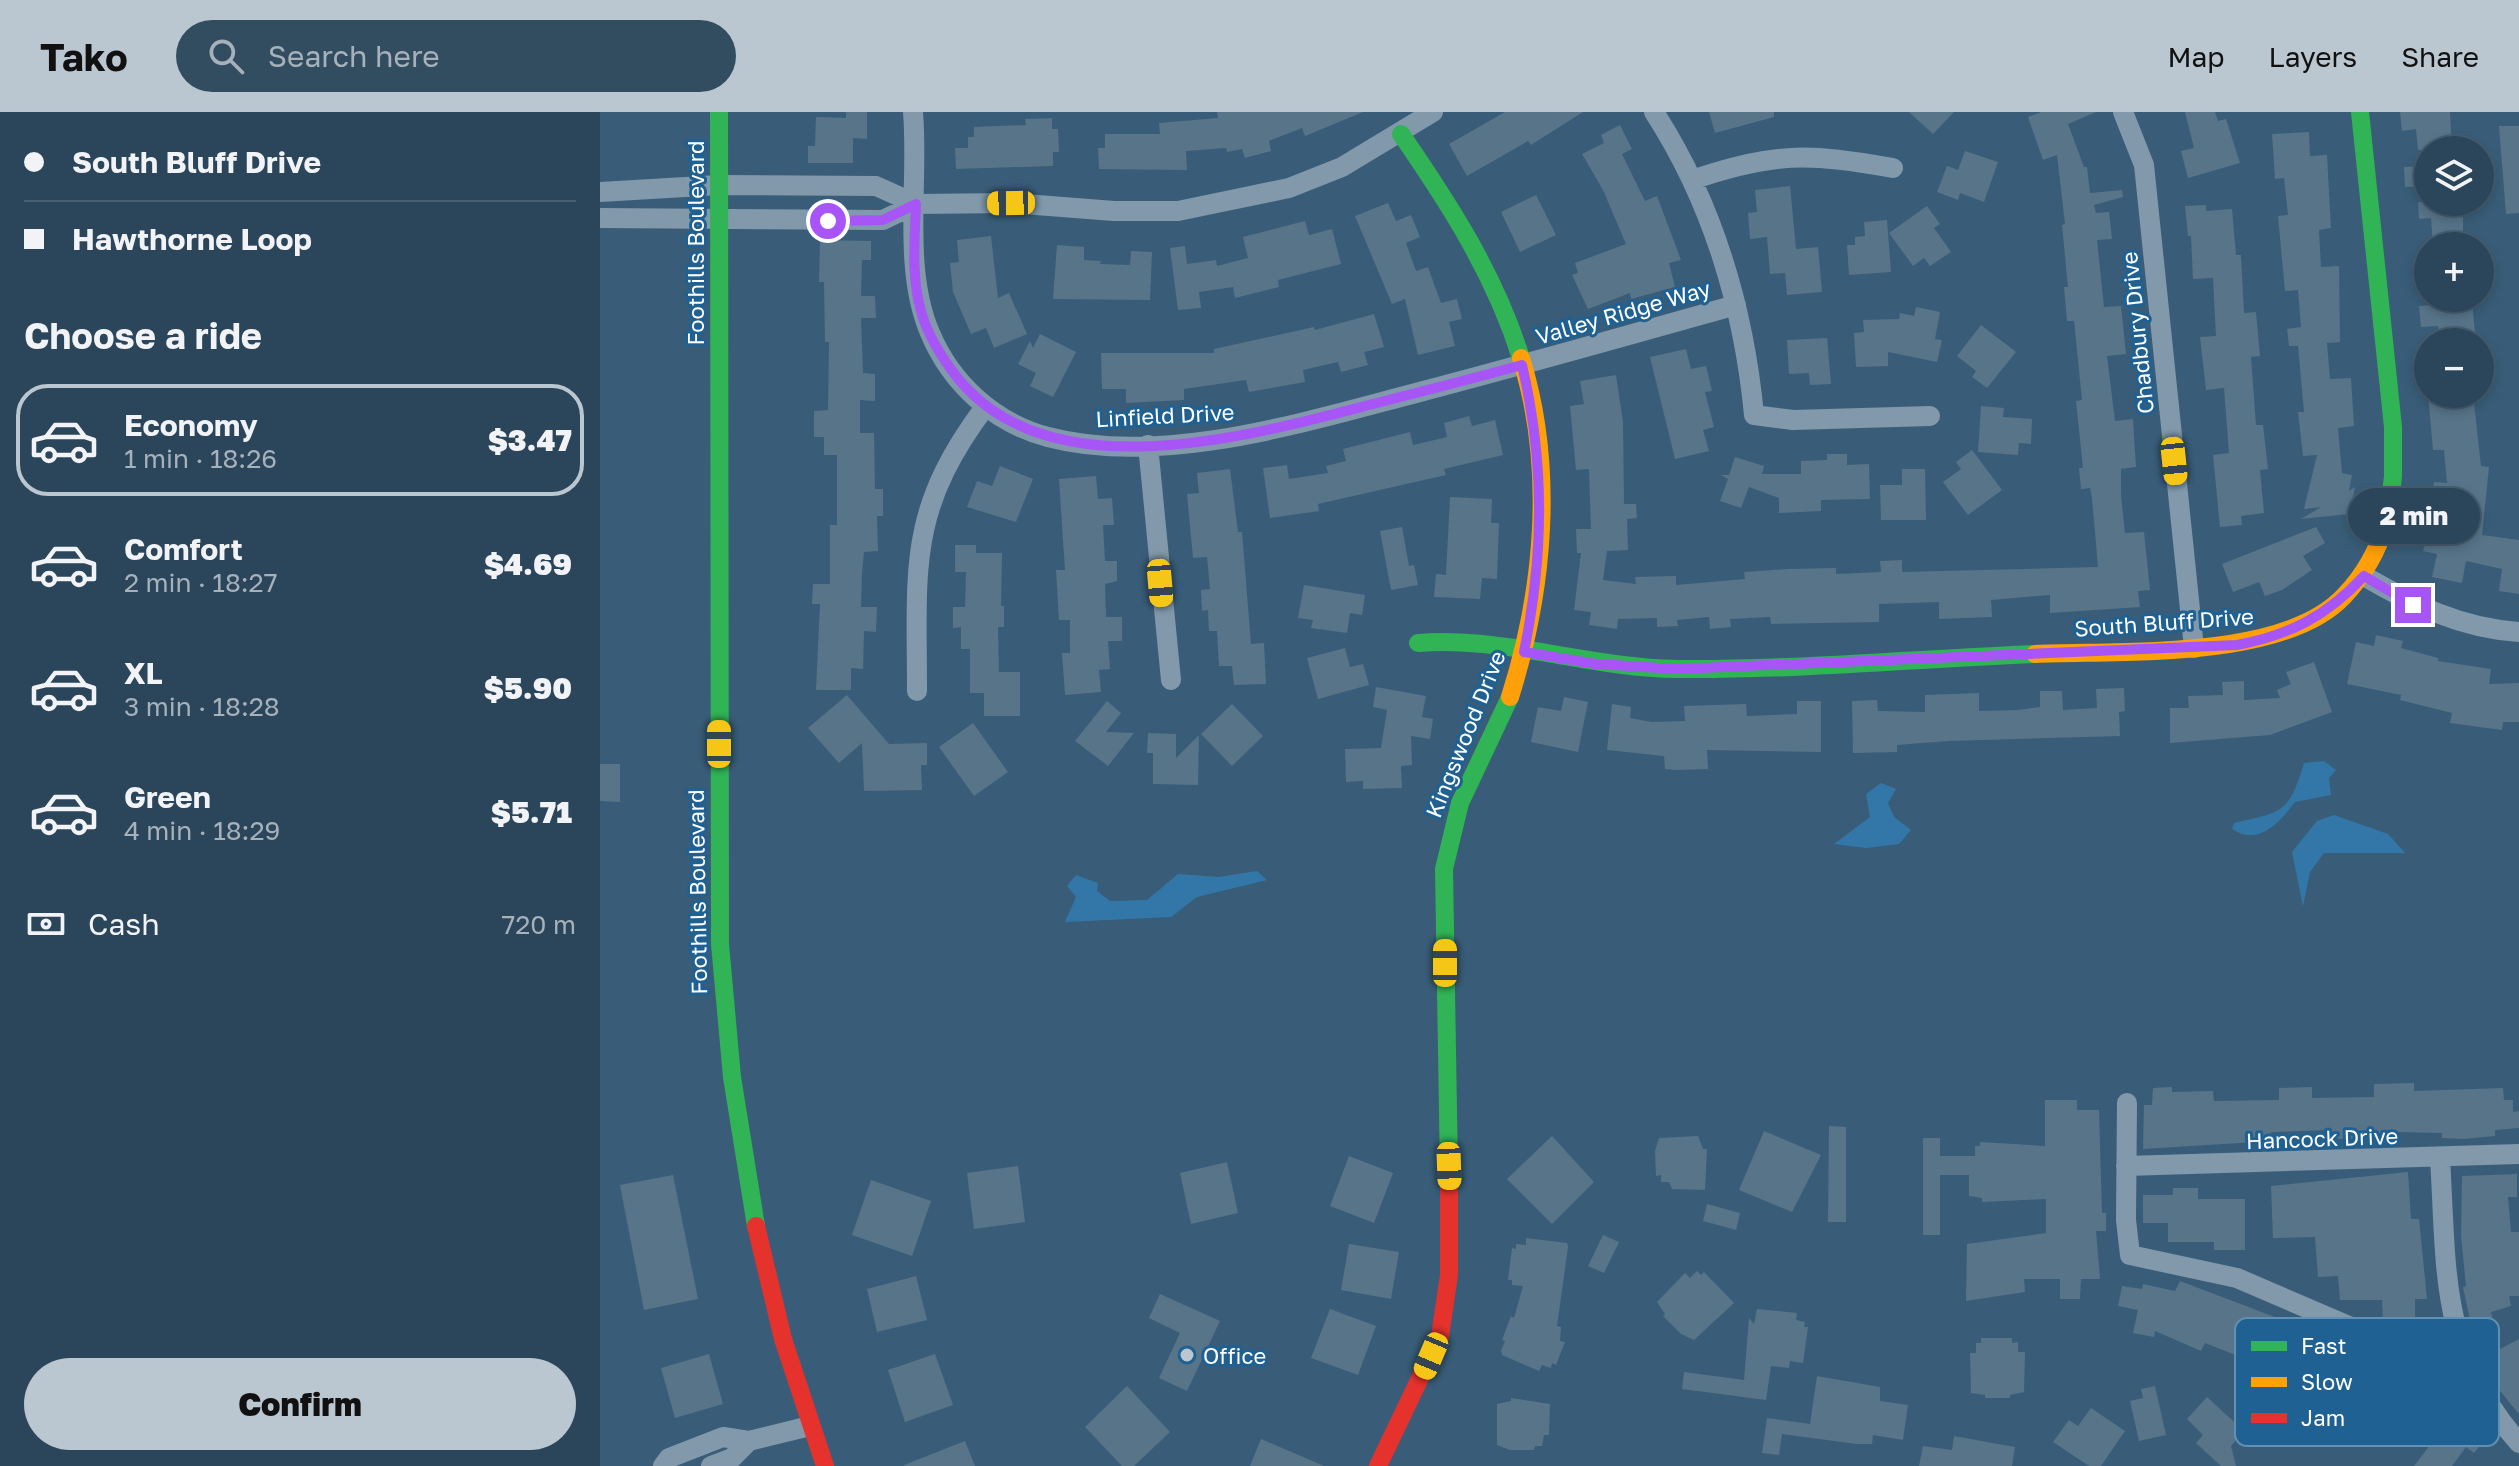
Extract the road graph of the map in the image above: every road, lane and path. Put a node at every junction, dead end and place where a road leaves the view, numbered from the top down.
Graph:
1 (719, 112) edge
2 (913, 112) edge
3 (1433, 112) edge
4 (1654, 112) edge
5 (2123, 112) edge
6 (2360, 112) edge
7 (1401, 134) junction
8 (1893, 168) dead end
9 (1692, 180) junction
10 (719, 185) junction
11 (600, 192) edge
12 (916, 204) junction
13 (600, 218) edge
14 (720, 219) junction
15 (1736, 305) junction
16 (1522, 365) junction
17 (985, 407) junction
18 (1930, 416) dead end
19 (1148, 445) junction
20 (2364, 576) junction
21 (2519, 632) edge
22 (1418, 643) dead end
23 (2194, 648) junction
24 (1524, 652) junction
25 (1171, 680) dead end
26 (917, 691) dead end
27 (2127, 1103) dead end
28 (2519, 1154) edge
29 (2440, 1158) junction
30 (2126, 1166) junction
31 (2330, 1318) edge
32 (2452, 1318) edge
33 (2499, 1416) edge
34 (810, 1426) junction
35 (749, 1441) junction
36 (2519, 1443) edge
37 (663, 1466) edge
38 (711, 1466) edge
39 (825, 1466) edge
40 (1378, 1466) edge

1 - 10 street, Foothills Boulevard
2 - 12 street, Linfield Drive
3 - 7 street
4 - 9 street
5 - 23 street, Chadbury Drive
6 - 20 street, South Bluff Drive
7 - 12 street
7 - 16 street, Kingswood Drive
8 - 9 street
9 - 15 street
10 - 11 street
10 - 12 street
10 - 14 street, Foothills Boulevard
12 - 14 street
12 - 17 street, Linfield Drive
13 - 14 street
14 - 34 street, Foothills Boulevard
15 - 16 street, Valley Ridge Way
15 - 18 street
16 - 19 street, Linfield Drive
16 - 24 street, Kingswood Drive
17 - 19 street, Linfield Drive
17 - 26 street
19 - 25 street
20 - 21 street
20 - 23 street, South Bluff Drive
22 - 24 street, South Bluff Drive
23 - 24 street, South Bluff Drive
24 - 40 street, Kingswood Drive
27 - 30 street
28 - 29 street, Hancock Drive
29 - 30 street, Hancock Drive
29 - 32 street
30 - 31 street
33 - 36 street
34 - 35 street
34 - 39 street, Foothills Boulevard
35 - 37 street
35 - 38 street

